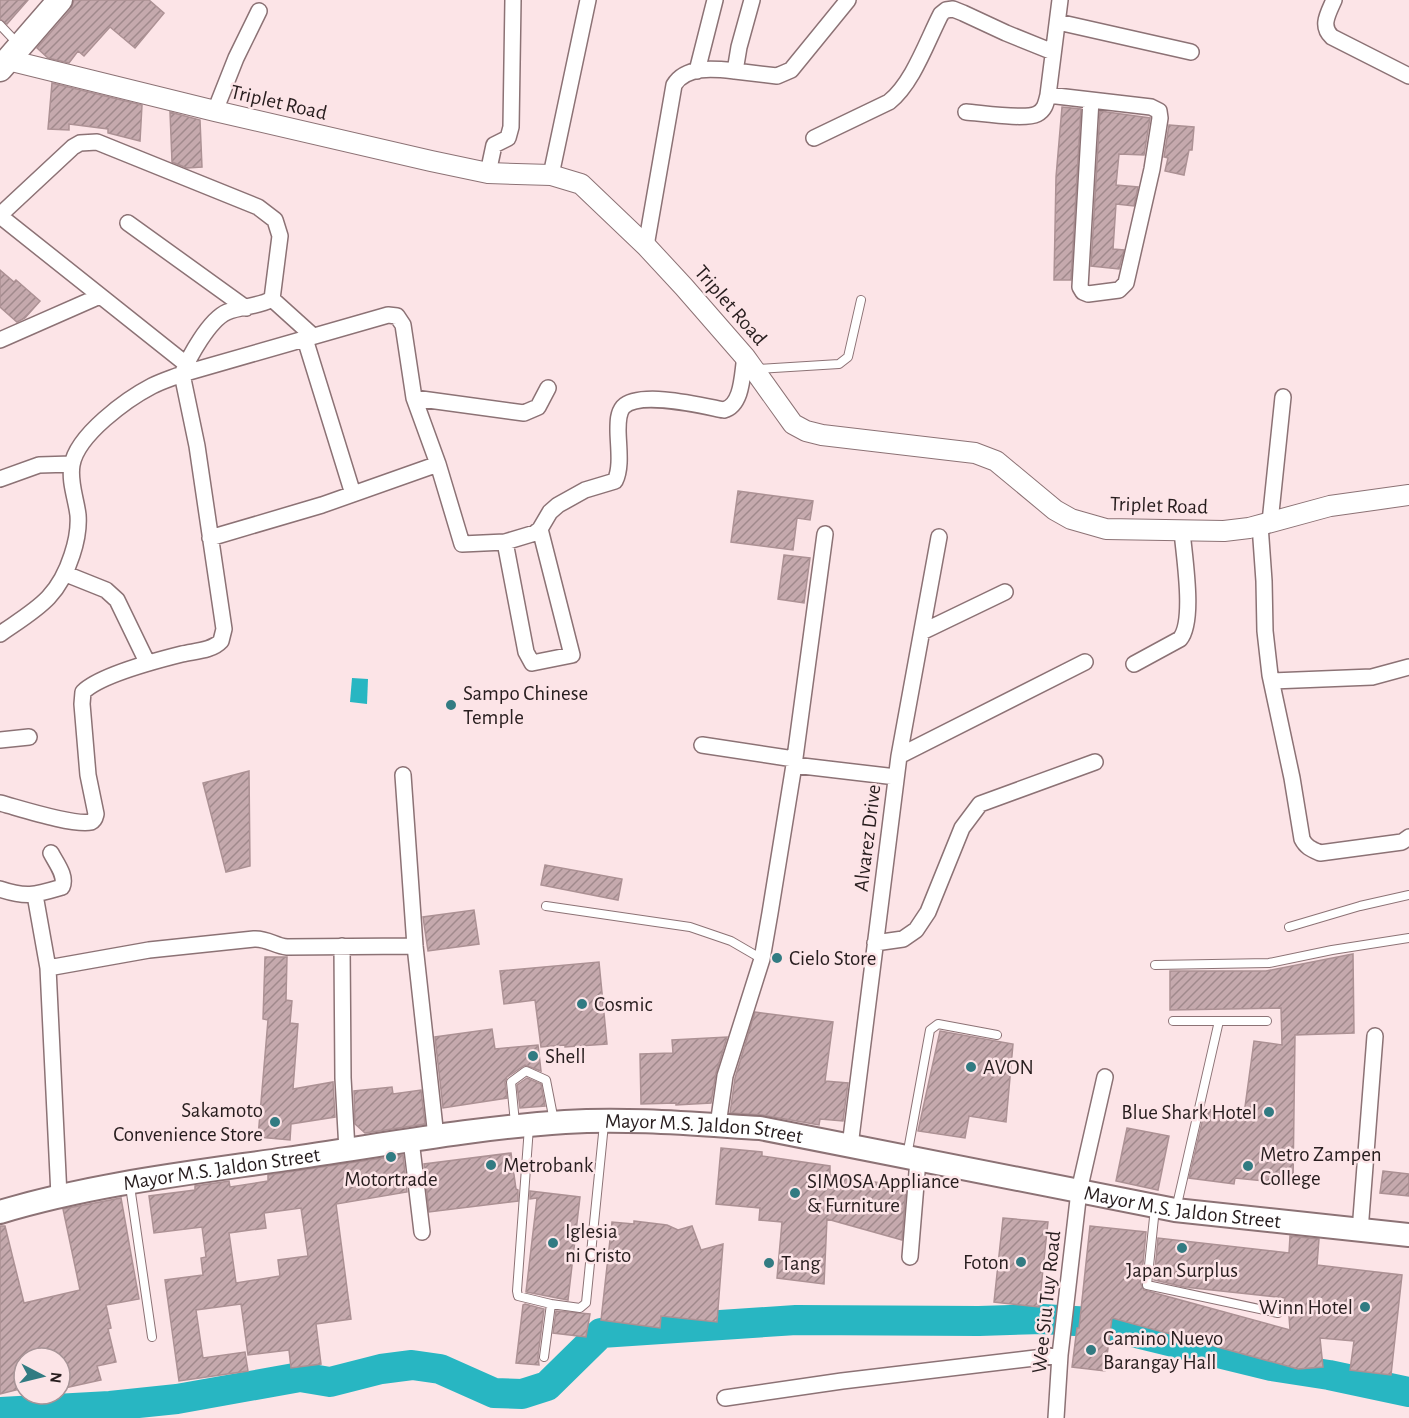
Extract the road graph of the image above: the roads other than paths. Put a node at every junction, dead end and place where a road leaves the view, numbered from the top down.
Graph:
1 (60, 0) edge
2 (513, 0) edge
3 (588, 0) edge
4 (715, 0) edge
5 (752, 0) edge
6 (848, 0) edge
7 (1334, 0) edge
8 (1056, 2) edge
9 (260, 11) dead end
10 (1058, 22) junction
11 (0, 25) edge
12 (1053, 52) junction
13 (1191, 52) dead end
14 (9, 58) edge
15 (697, 71) junction
16 (735, 71) junction
17 (1409, 76) edge
18 (1048, 95) junction
19 (1092, 100) junction
20 (215, 111) junction
21 (966, 112) dead end
22 (814, 138) dead end
23 (488, 173) junction
24 (551, 175) junction
25 (0, 216) edge
26 (128, 223) dead end
27 (646, 246) junction
28 (100, 296) junction
29 (273, 299) junction
30 (861, 300) dead end
31 (246, 308) junction
32 (309, 338) junction
33 (0, 340) edge
34 (749, 363) junction
35 (184, 369) junction
36 (548, 388) dead end
37 (1283, 397) dead end
38 (414, 398) junction
39 (72, 464) junction
40 (438, 464) junction
41 (0, 479) edge
42 (353, 494) junction
43 (1409, 495) edge
44 (1265, 524) junction
45 (540, 529) junction
46 (1182, 531) junction
47 (825, 534) dead end
48 (939, 537) dead end
49 (210, 538) junction
50 (506, 542) junction
51 (66, 574) junction
52 (1005, 592) dead end
53 (922, 632) junction
54 (0, 634) edge
55 (1085, 662) dead end
56 (147, 663) junction
57 (1134, 663) dead end
58 (1409, 667) edge
59 (1272, 681) junction
60 (29, 737) dead end
61 (0, 740) edge
62 (702, 745) dead end
63 (899, 756) junction
64 (794, 762) junction
65 (1095, 762) dead end
66 (403, 775) dead end
67 (897, 777) junction
68 (0, 803) edge
69 (1409, 837) edge
70 (51, 853) dead end
71 (0, 889) edge
72 (35, 895) junction
73 (1409, 895) edge
74 (546, 906) dead end
75 (1288, 927) dead end
76 (1409, 938) edge
77 (875, 943) junction
78 (342, 946) junction
79 (415, 946) junction
80 (762, 959) junction
81 (1155, 964) dead end
82 (48, 968) junction
83 (1173, 1021) dead end
84 (1219, 1021) junction
85 (1267, 1021) dead end
86 (997, 1035) dead end
87 (1375, 1036) dead end
88 (1105, 1077) dead end
89 (604, 1122) junction
90 (554, 1123) junction
91 (718, 1125) junction
92 (522, 1126) junction
93 (436, 1137) junction
94 (411, 1140) junction
95 (850, 1146) junction
96 (348, 1150) junction
97 (912, 1158) junction
98 (130, 1181) junction
99 (1079, 1191) junction
100 (58, 1196) junction
101 (1166, 1208) junction
102 (0, 1212) edge
103 (1360, 1231) junction
104 (422, 1232) dead end
105 (1409, 1235) edge
106 (910, 1257) dead end
107 (551, 1305) junction
108 (1278, 1312) dead end
109 (152, 1337) dead end
110 (1060, 1355) junction
111 (544, 1357) dead end
112 (725, 1398) dead end
113 (1056, 1418) edge

1 - 14 main road
2 - 23 street
3 - 24 street
4 - 15 street
5 - 16 street
6 - 16 street
7 - 17 street
8 - 10 street
9 - 20 street
10 - 12 street
10 - 13 street
11 - 14 lane
12 - 18 street
12 - 22 street
14 - 20 street, Triplet Road
15 - 16 street
15 - 27 street
18 - 19 street
18 - 21 street
19 - 19 street
20 - 23 street, Triplet Road
23 - 24 street, Triplet Road
24 - 27 street, Triplet Road
25 - 28 street
25 - 29 street
26 - 31 street
27 - 34 street, Triplet Road
28 - 33 street
28 - 35 street
29 - 31 street
29 - 32 street
30 - 34 lane
31 - 35 street
32 - 35 street
32 - 38 street
32 - 42 street
34 - 45 street
34 - 46 street, Triplet Road
35 - 39 street
35 - 49 street
36 - 38 street
37 - 44 street
38 - 40 street
39 - 41 street
39 - 51 street
40 - 42 street
40 - 50 street
42 - 49 street
43 - 44 street, Triplet Road
44 - 46 street, Triplet Road
44 - 59 street
45 - 50 street
45 - 50 street
46 - 57 street
47 - 64 street
48 - 53 street, Alvarez Drive
49 - 56 street
51 - 54 street
51 - 56 street
52 - 53 street
53 - 63 street, Alvarez Drive
55 - 63 street
56 - 68 street
58 - 59 street
59 - 69 street
60 - 61 street
62 - 64 street
63 - 67 street, Alvarez Drive
64 - 67 street
64 - 80 street
65 - 77 street
66 - 79 street
67 - 77 street, Alvarez Drive
70 - 72 street
71 - 72 street
72 - 82 street
73 - 75 lane
74 - 80 lane
76 - 81 lane
77 - 95 street, Alvarez Drive
78 - 79 street
78 - 82 street
78 - 96 street
79 - 93 street
80 - 91 street
82 - 100 street
83 - 84 lane
84 - 85 lane
84 - 101 lane
86 - 97 lane
87 - 103 street
88 - 99 street, Wee Siu Tuy Road
89 - 90 main road, Mayor M.S. Jaldon Street
89 - 91 main road, Mayor M.S. Jaldon Street
89 - 107 lane
90 - 92 main road, Mayor M.S. Jaldon Street
90 - 92 lane
91 - 95 main road, Mayor M.S. Jaldon Street
92 - 93 main road, Mayor M.S. Jaldon Street
92 - 107 lane
93 - 94 main road, Mayor M.S. Jaldon Street
94 - 96 main road, Mayor M.S. Jaldon Street
94 - 104 street
95 - 97 main road, Mayor M.S. Jaldon Street
96 - 98 main road, Mayor M.S. Jaldon Street
97 - 99 main road, Mayor M.S. Jaldon Street
97 - 106 street
98 - 100 main road, Mayor M.S. Jaldon Street
98 - 109 lane
99 - 101 main road, Mayor M.S. Jaldon Street
99 - 110 street, Wee Siu Tuy Road
100 - 102 main road, Mayor M.S. Jaldon Street
101 - 103 main road, Mayor M.S. Jaldon Street
101 - 108 lane
103 - 105 main road, Mayor M.S. Jaldon Street
107 - 111 lane
110 - 112 street
110 - 113 street, Wee Siu Tuy Road

